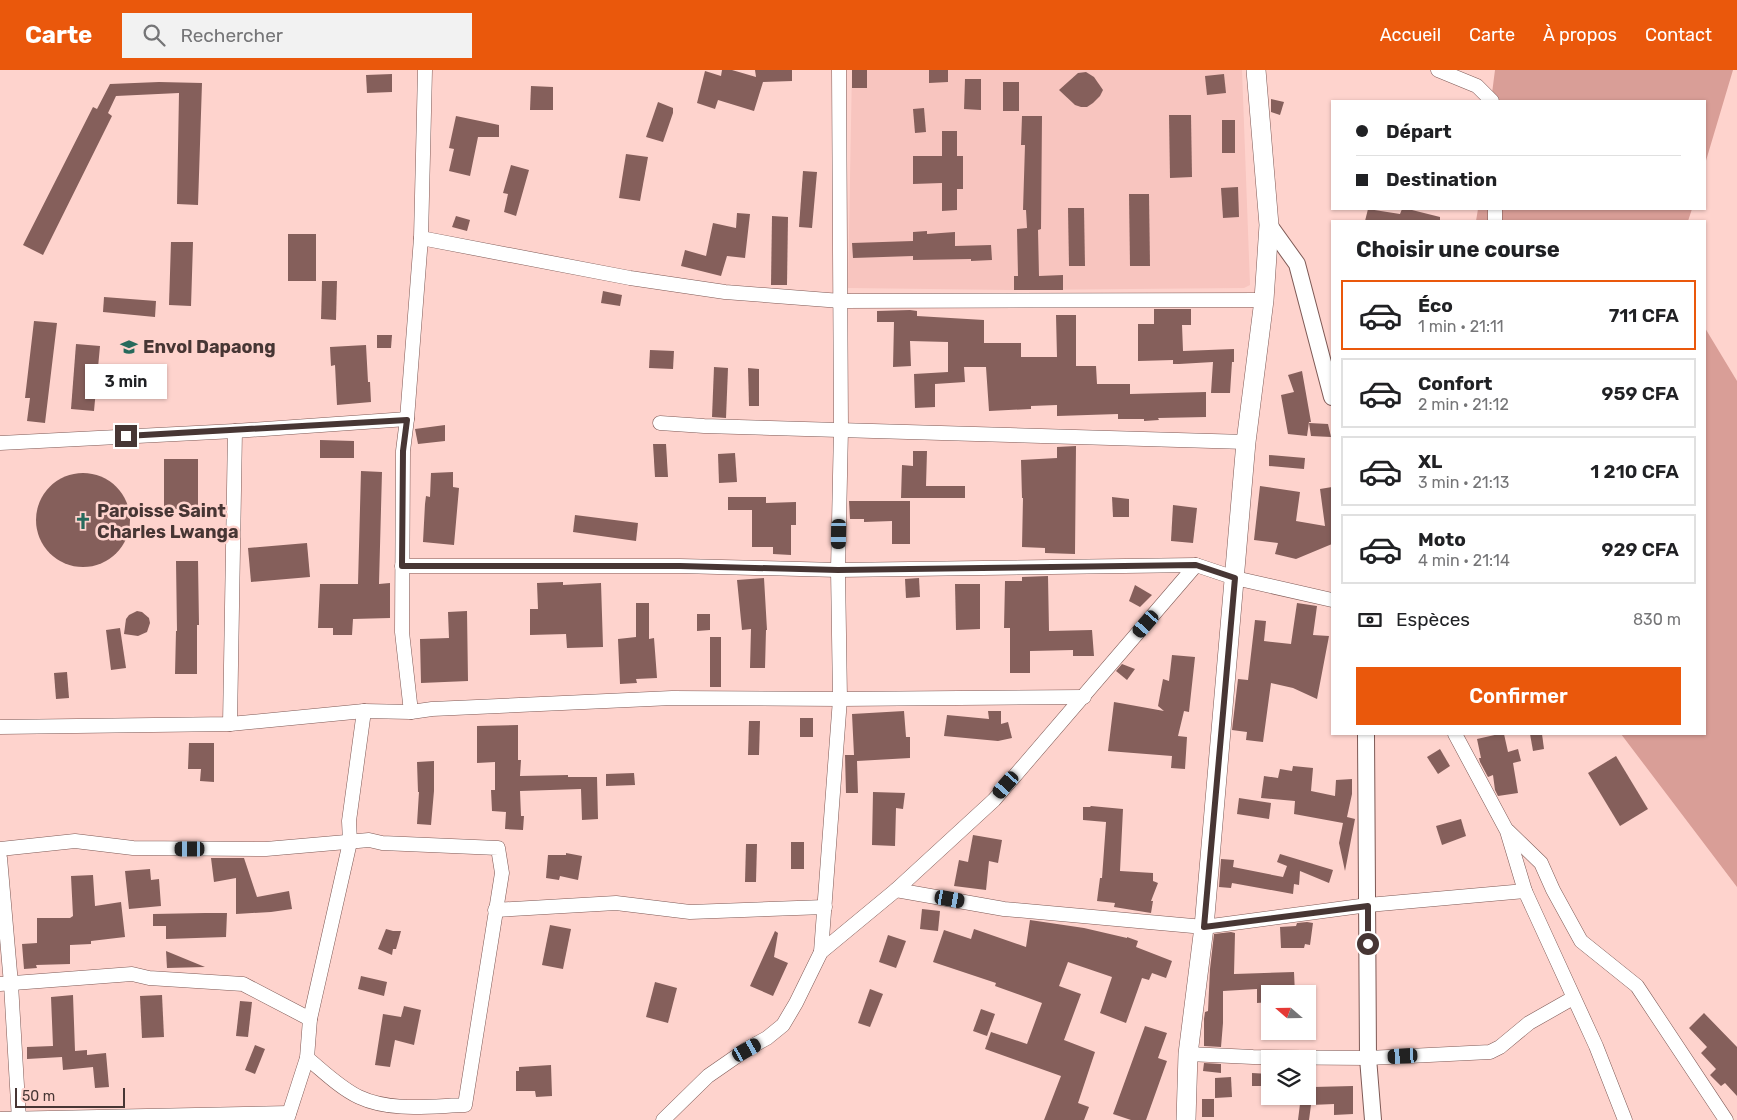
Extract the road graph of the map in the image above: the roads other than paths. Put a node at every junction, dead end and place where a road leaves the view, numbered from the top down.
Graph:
1 (425, 70) edge
2 (839, 70) edge
3 (1256, 70) edge
4 (1438, 70) edge
5 (1491, 100) edge
6 (1269, 225) junction
7 (422, 238) junction
8 (1264, 300) junction
9 (841, 301) junction
10 (1331, 392) edge
11 (407, 420) junction
12 (660, 423) dead end
13 (841, 429) junction
14 (234, 431) junction
15 (1246, 442) junction
16 (0, 443) edge
17 (1196, 565) junction
18 (402, 566) junction
19 (838, 570) junction
20 (1235, 578) junction
21 (1331, 600) edge
22 (1084, 697) junction
23 (840, 699) junction
24 (364, 712) junction
25 (411, 712) junction
26 (230, 724) junction
27 (0, 727) edge
28 (1366, 735) edge
29 (1456, 735) edge
30 (1507, 831) junction
31 (350, 842) junction
32 (0, 849) edge
33 (0, 858) edge
34 (896, 890) junction
35 (1525, 891) junction
36 (1368, 906) junction
37 (824, 907) junction
38 (495, 910) junction
39 (1204, 927) junction
40 (821, 952) junction
41 (6, 984) edge
42 (1573, 998) junction
43 (310, 1019) junction
44 (1188, 1054) junction
45 (306, 1058) junction
46 (1368, 1058) junction
47 (288, 1116) edge
48 (0, 1119) edge
49 (19, 1120) edge
50 (663, 1120) edge
51 (1186, 1120) edge
52 (1373, 1120) edge
53 (1625, 1120) edge
54 (1726, 1120) edge

1 - 7 street
2 - 9 street
3 - 6 main road
4 - 5 street
6 - 8 main road
6 - 10 street
7 - 9 street
7 - 11 street
8 - 9 street
8 - 15 main road
9 - 13 street
11 - 14 street
11 - 18 street
12 - 13 street
13 - 15 street
13 - 19 street
14 - 16 street
14 - 26 street
15 - 20 main road
17 - 19 street
17 - 20 street
17 - 22 street
18 - 19 street
18 - 25 street
19 - 23 street
20 - 21 street
20 - 39 main road
22 - 23 street
22 - 34 street
23 - 25 street
23 - 37 street
24 - 25 street
24 - 26 street
24 - 31 street
26 - 27 street
28 - 36 street
29 - 30 street
30 - 35 street
30 - 54 street
31 - 32 street
31 - 38 street
31 - 43 street
33 - 41 street
34 - 39 street
34 - 40 street
35 - 36 street
35 - 42 street
36 - 39 street
36 - 46 street
37 - 38 street
37 - 40 street
38 - 45 street
39 - 44 main road
40 - 50 street
41 - 43 street
41 - 49 street
42 - 46 street
42 - 53 street
43 - 45 street
44 - 46 street
44 - 51 main road
45 - 47 street
46 - 52 street
47 - 49 street
48 - 49 street

